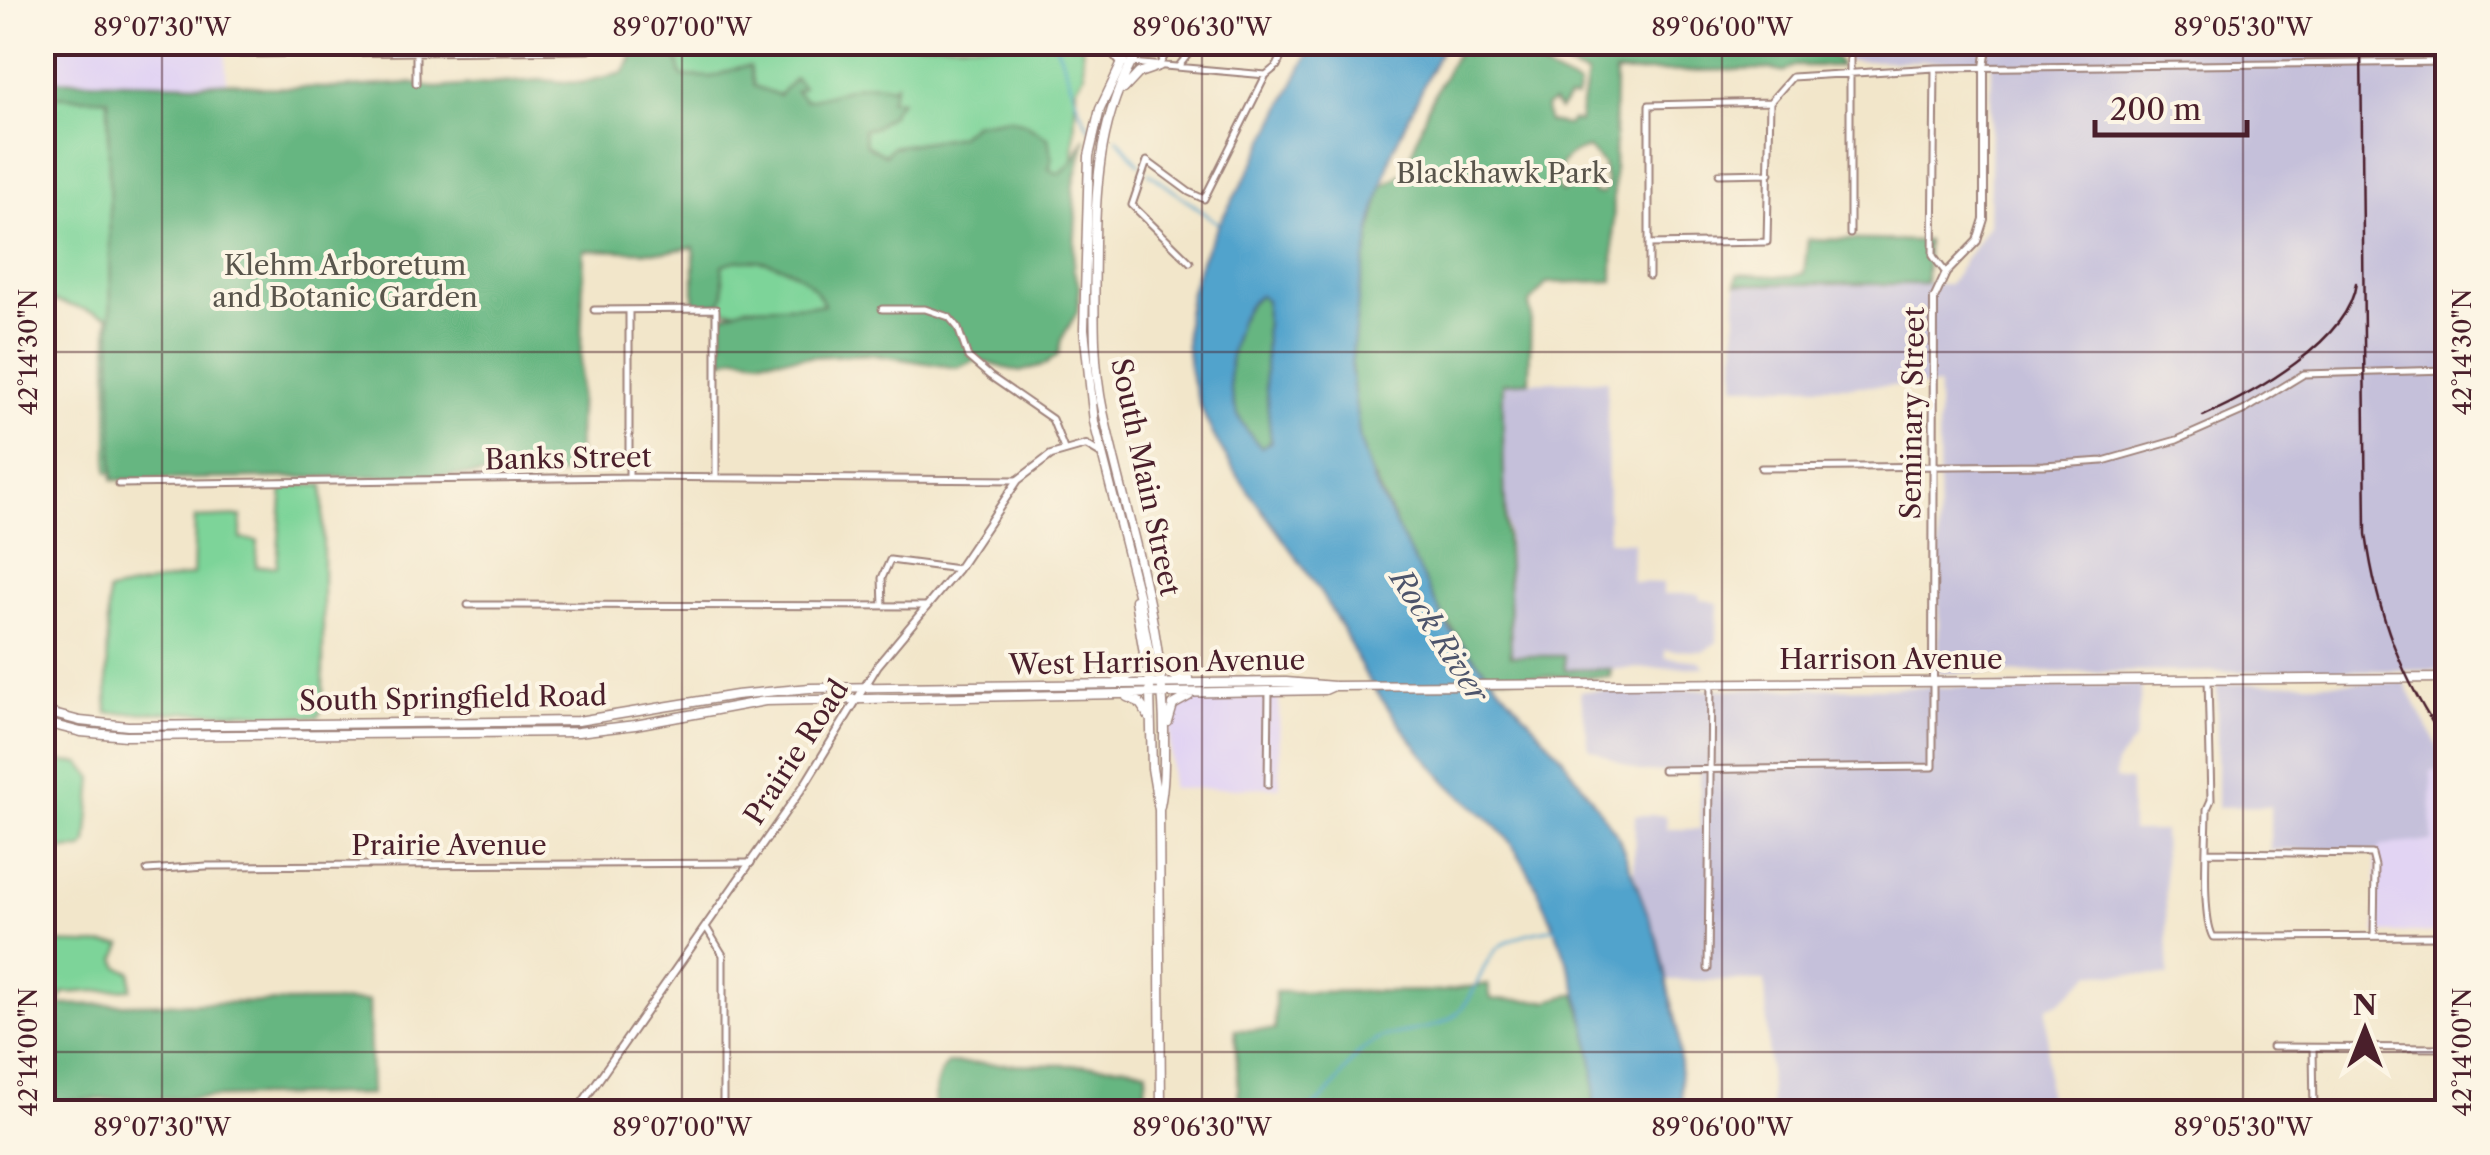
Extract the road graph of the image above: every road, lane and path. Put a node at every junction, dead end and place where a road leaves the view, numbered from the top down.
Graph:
1 (416, 42) edge
2 (1103, 42) edge
3 (1112, 42) edge
4 (1132, 42) edge
5 (1144, 42) edge
6 (1172, 42) edge
7 (1198, 42) edge
8 (1288, 42) edge
9 (1850, 42) edge
10 (1988, 42) edge
11 (589, 50) dead end
12 (416, 52) junction
13 (240, 54) dead end
14 (1125, 60) junction
15 (2448, 62) edge
16 (1159, 66) junction
17 (1178, 67) junction
18 (1984, 67) junction
19 (1936, 68) junction
20 (1849, 72) junction
21 (1266, 75) junction
22 (416, 83) dead end
23 (1770, 102) junction
24 (1770, 173) junction
25 (1098, 174) junction
26 (1719, 174) dead end
27 (1850, 234) dead end
28 (1649, 244) junction
29 (1190, 262) dead end
30 (1946, 273) junction
31 (1649, 276) dead end
32 (882, 309) dead end
33 (594, 310) dead end
34 (630, 310) junction
35 (2448, 370) edge
36 (1096, 428) junction
37 (1080, 445) junction
38 (1064, 449) junction
39 (1102, 456) junction
40 (1932, 467) junction
41 (1761, 468) dead end
42 (629, 477) junction
43 (716, 477) junction
44 (1018, 480) junction
45 (118, 484) dead end
46 (958, 569) junction
47 (1134, 581) junction
48 (468, 605) dead end
49 (883, 606) junction
50 (928, 606) junction
51 (1160, 652) junction
52 (2448, 678) edge
53 (2208, 679) junction
54 (1933, 681) junction
55 (1710, 682) junction
56 (1097, 684) junction
57 (1267, 685) junction
58 (1334, 686) joint
59 (865, 688) junction
60 (1163, 688) junction
61 (1152, 689) junction
62 (1208, 692) junction
63 (1033, 695) junction
64 (859, 698) junction
65 (42, 711) edge
66 (42, 722) edge
67 (1152, 732) junction
68 (1712, 768) junction
69 (1664, 770) dead end
70 (1268, 784) dead end
71 (1163, 790) junction
72 (1159, 810) junction
73 (2207, 852) junction
74 (751, 862) junction
75 (147, 870) dead end
76 (706, 928) junction
77 (2374, 936) junction
78 (2448, 936) edge
79 (1708, 969) dead end
80 (2272, 1047) dead end
81 (2314, 1048) junction
82 (2448, 1048) edge
83 (576, 1112) edge
84 (723, 1112) edge
85 (1161, 1112) edge
86 (2314, 1112) edge

1 - 12 street
2 - 14 street
3 - 14 street
4 - 14 main road, South Main Street
5 - 14 main road, South Main Street
6 - 16 street
7 - 17 street
8 - 21 street
9 - 20 street
10 - 18 street, Seminary Street
11 - 12 street
12 - 13 street
12 - 22 street
14 - 16 street
14 - 25 main road, South Main Street
14 - 36 main road, South Main Street
15 - 18 street
16 - 17 street
16 - 25 main road
17 - 21 street
18 - 19 street
18 - 30 street, Seminary Street
19 - 20 street
19 - 30 street
20 - 23 street
20 - 27 street
21 - 29 street
23 - 24 street
23 - 28 street
24 - 26 street
24 - 28 street
25 - 51 main road, South Main Street
28 - 31 street
30 - 40 street, Seminary Street
32 - 38 street
33 - 34 street
34 - 42 street
34 - 43 street
35 - 40 street
36 - 37 street
36 - 39 main road, South Main Street
37 - 38 street, Prairie Road
37 - 39 street
38 - 44 street, Prairie Road
39 - 47 main road, South Main Street
40 - 41 street
40 - 54 street, Seminary Street
42 - 43 street, Banks Street
42 - 45 street, Banks Street
43 - 44 street, Banks Street
44 - 46 street, Prairie Road
46 - 49 street
46 - 50 street, Prairie Road
47 - 56 main road
47 - 61 main road, South Main Street
48 - 49 street
49 - 50 street
50 - 59 street, Prairie Road
51 - 57 main road
51 - 60 main road, South Main Street
52 - 53 main road, Harrison Avenue
53 - 54 main road, Harrison Avenue
53 - 73 street
54 - 55 main road, Harrison Avenue
54 - 68 street
55 - 58 main road, Harrison Avenue
55 - 68 street
56 - 59 main road, West Harrison Avenue
56 - 61 main road, West Harrison Avenue
57 - 58 main road, West Harrison Avenue
57 - 60 main road, West Harrison Avenue
57 - 62 main road, West Harrison Avenue
57 - 70 street
59 - 64 street, Prairie Road
59 - 65 main road, South Springfield Road
60 - 61 main road, West Harrison Avenue
60 - 62 main road, West Harrison Avenue
60 - 71 main road, South Main Street
61 - 63 main road, West Harrison Avenue
61 - 67 main road, South Main Street
62 - 71 main road
63 - 64 main road, West Harrison Avenue
63 - 67 main road
64 - 66 main road, South Springfield Road
64 - 74 street, Prairie Road
67 - 72 main road, South Main Street
68 - 69 street
68 - 79 street
71 - 72 main road, South Main Street
72 - 85 main road, South Main Street
73 - 77 street
73 - 77 street
74 - 75 street, Prairie Avenue
74 - 76 street, Prairie Road
76 - 83 street, Prairie Road
76 - 84 street
77 - 78 street
80 - 81 street
81 - 82 street
81 - 86 street

